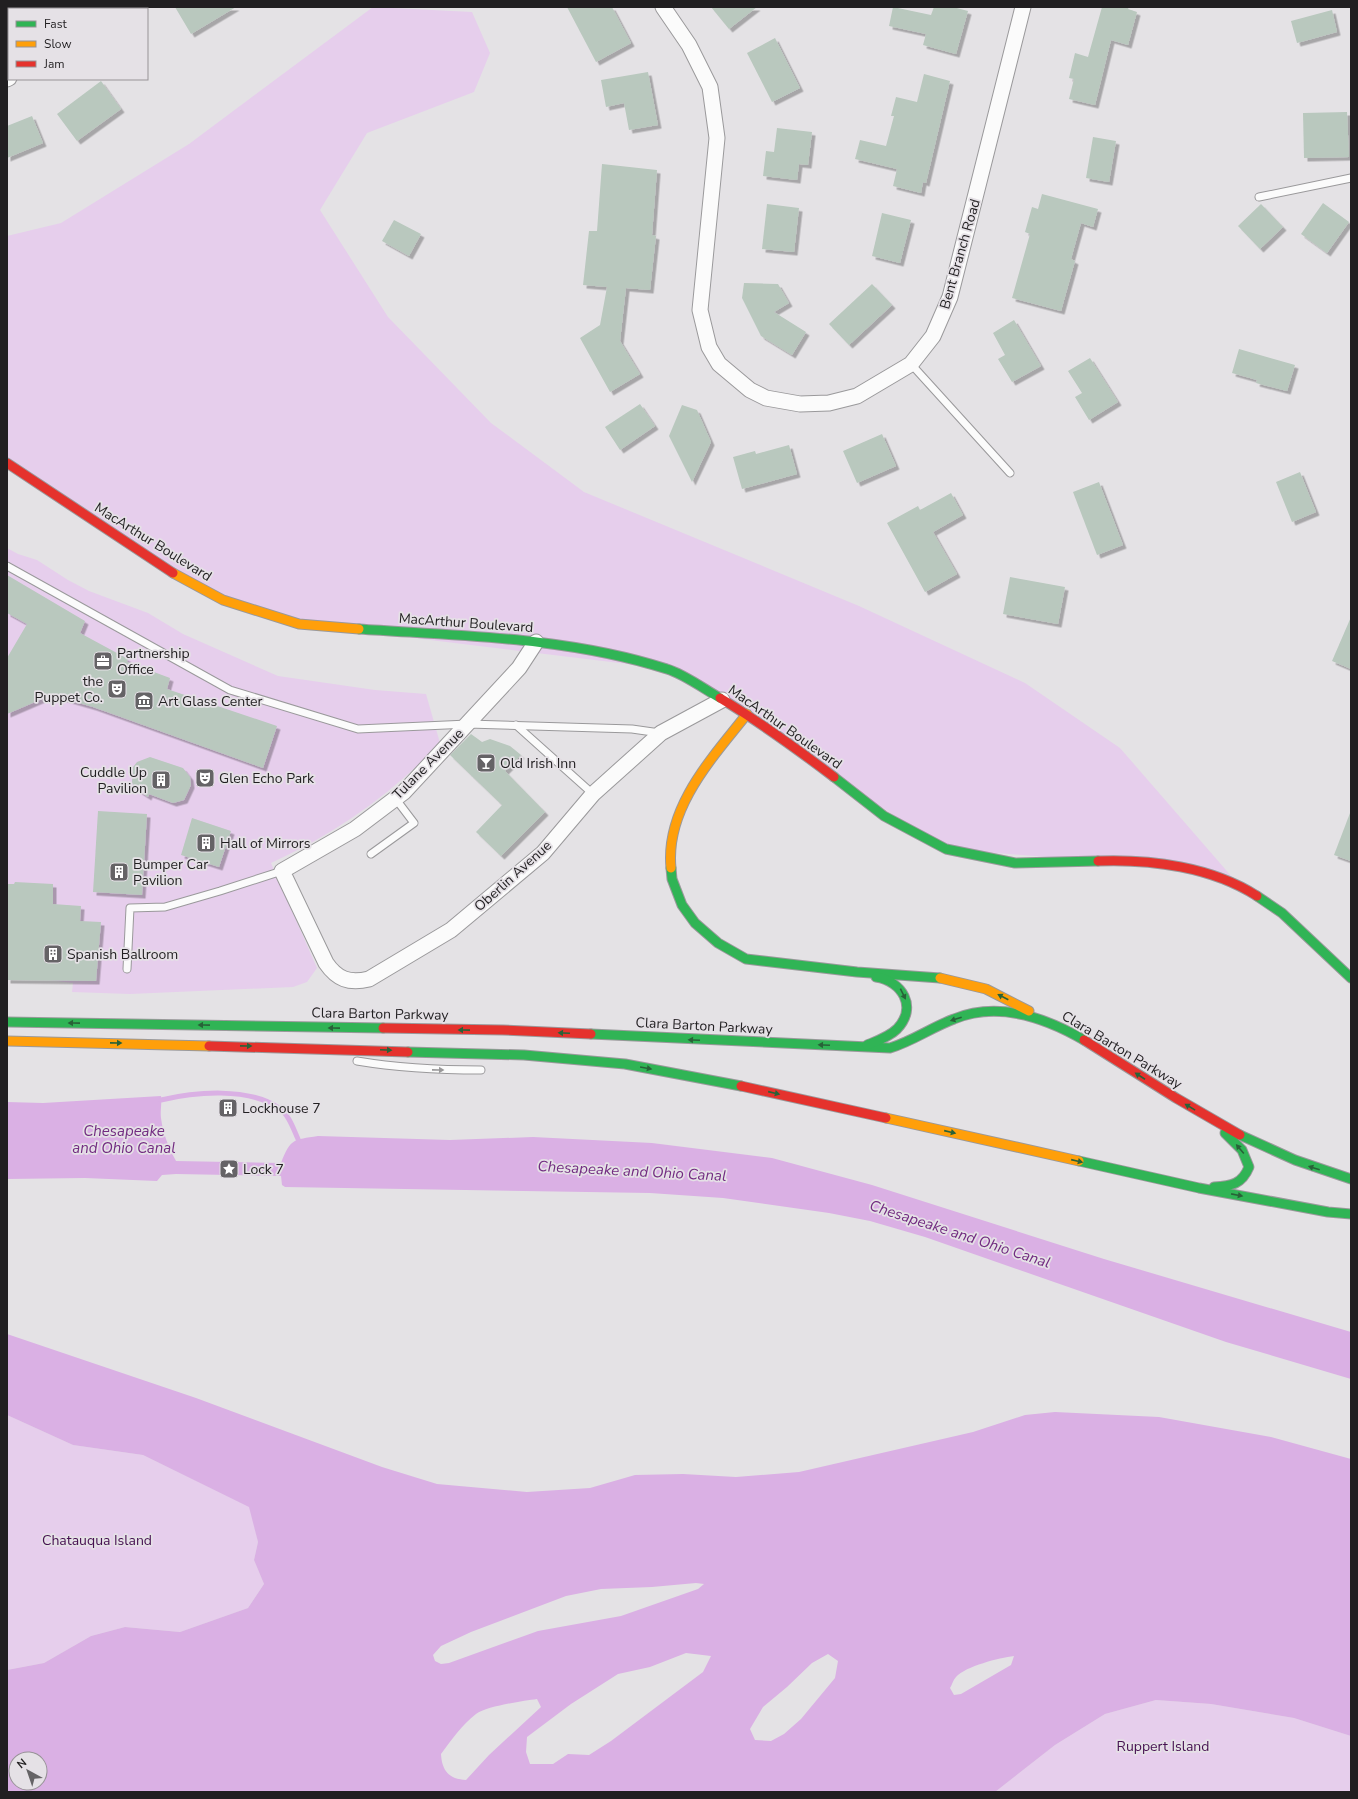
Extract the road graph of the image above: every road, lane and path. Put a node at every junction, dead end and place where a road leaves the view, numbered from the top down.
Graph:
1 (663, 7) edge
2 (1023, 7) edge
3 (1351, 178) edge
4 (1259, 197) dead end
5 (911, 364) junction
6 (7, 463) edge
7 (1010, 473) dead end
8 (7, 566) edge
9 (536, 642) junction
10 (722, 700) junction
11 (747, 714) junction
12 (468, 724) junction
13 (516, 726) junction
14 (661, 733) junction
15 (593, 794) junction
16 (395, 798) junction
17 (371, 854) dead end
18 (282, 871) junction
19 (127, 969) dead end
20 (858, 972) junction
21 (1351, 978) edge
22 (7, 1022) edge
23 (1049, 1022) junction
24 (7, 1041) edge
25 (863, 1047) junction
26 (305, 1048) junction
27 (357, 1061) joint
28 (525, 1064) dead end
29 (625, 1064) junction
30 (485, 1069) dead end
31 (1208, 1118) junction
32 (1351, 1179) edge
33 (1199, 1188) junction
34 (1351, 1214) edge

1 - 5 street, Bent Branch Road
2 - 5 street, Bent Branch Road
3 - 4 lane
5 - 7 lane
6 - 9 main road, MacArthur Boulevard
8 - 12 lane
9 - 10 main road, MacArthur Boulevard
9 - 12 street, Tulane Avenue
10 - 11 main road, MacArthur Boulevard
10 - 14 street, Oberlin Avenue
11 - 20 main road
11 - 21 main road, MacArthur Boulevard
12 - 13 lane
12 - 16 street, Tulane Avenue
13 - 14 lane
13 - 15 lane
14 - 15 street, Oberlin Avenue
15 - 18 street, Oberlin Avenue
16 - 17 lane
16 - 18 street, Tulane Avenue
18 - 19 lane
23 -> 20 main road
20 -> 25 main road
25 -> 22 main road, Clara Barton Parkway
23 -> 25 main road, Clara Barton Parkway
31 -> 23 main road, Clara Barton Parkway
24 -> 26 main road
26 - 27 main road
26 -> 29 main road
27 -> 30 lane
28 - 29 main road
29 -> 33 main road
32 -> 31 main road, Clara Barton Parkway
33 -> 31 main road
33 -> 34 main road

